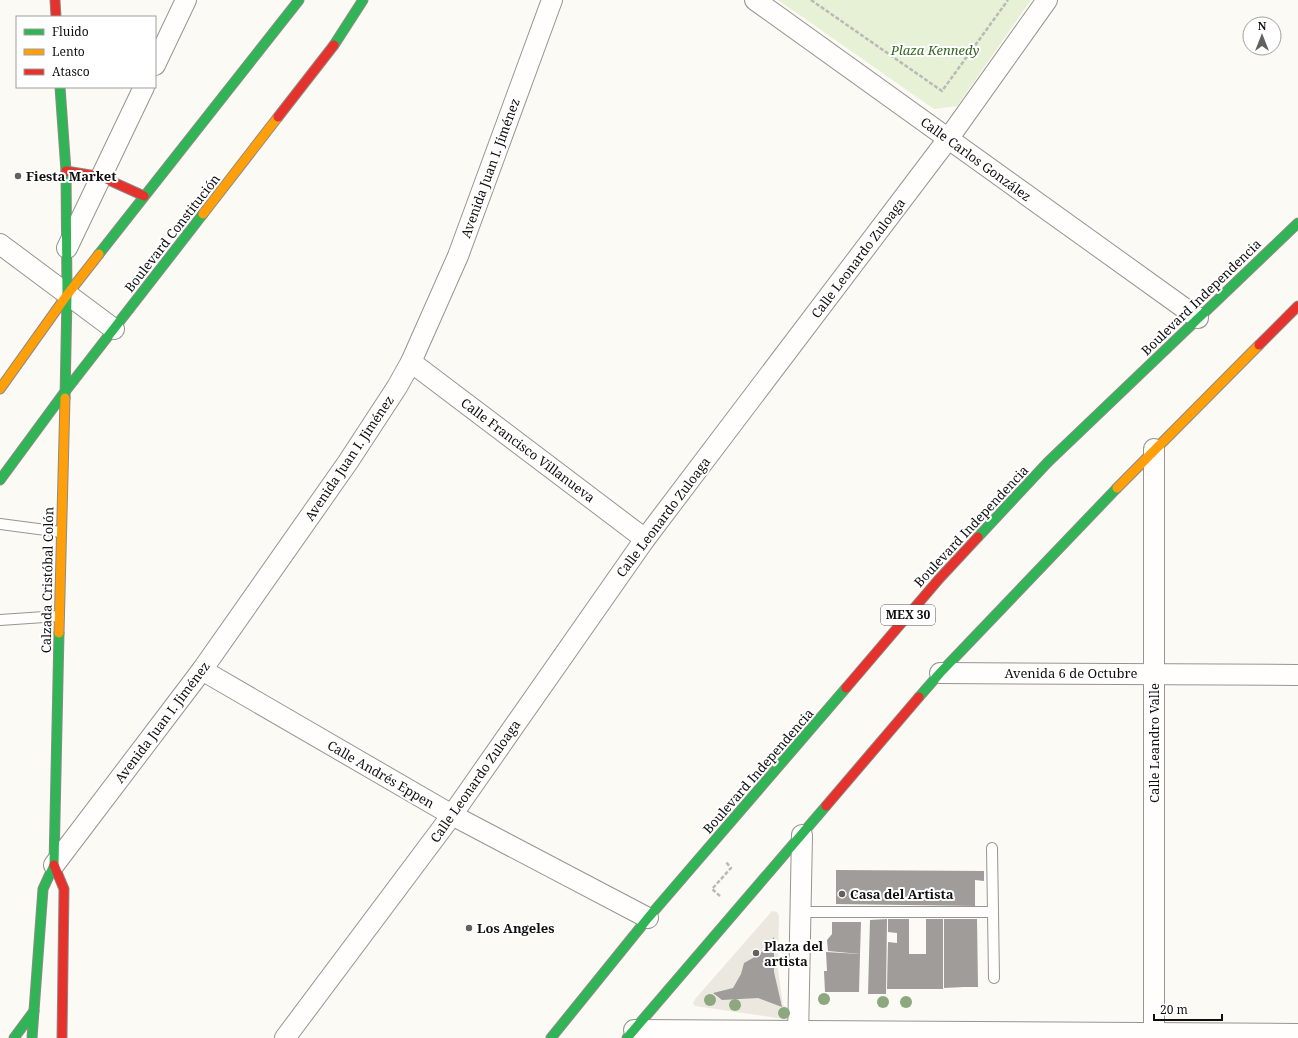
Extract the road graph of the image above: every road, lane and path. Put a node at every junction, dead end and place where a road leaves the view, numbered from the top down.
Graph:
1 (55, 0) edge
2 (186, 0) edge
3 (299, 0) edge
4 (363, 0) edge
5 (552, 0) edge
6 (755, 0) edge
7 (811, 0) edge
8 (1008, 0) edge
9 (1047, 0) edge
10 (56, 16) edge
11 (156, 63) edge
12 (60, 88) edge
13 (144, 88) edge
14 (948, 139) junction
15 (66, 170) junction
16 (102, 176) junction
17 (144, 196) junction
18 (1298, 223) edge
19 (0, 244) edge
20 (67, 248) junction
21 (67, 294) junction
22 (1297, 309) edge
23 (1198, 318) junction
24 (114, 329) junction
25 (411, 362) junction
26 (0, 389) edge
27 (64, 393) junction
28 (1154, 449) junction
29 (0, 480) edge
30 (0, 524) edge
31 (61, 532) junction
32 (645, 539) junction
33 (59, 616) junction
34 (0, 620) edge
35 (202, 670) junction
36 (940, 672) junction
37 (1154, 674) junction
38 (1298, 675) edge
39 (452, 815) junction
40 (802, 835) junction
41 (709, 847) junction
42 (992, 848) dead end
43 (54, 865) junction
44 (737, 911) junction
45 (800, 912) junction
46 (994, 912) junction
47 (648, 918) junction
48 (994, 978) dead end
49 (34, 1011) junction
50 (631, 1034) edge
51 (798, 1034) edge
52 (1298, 1034) edge
53 (1154, 1036) edge
54 (14, 1038) edge
55 (32, 1038) edge
56 (62, 1038) edge
57 (285, 1038) edge
58 (551, 1038) edge

1 - 10 main road
2 - 11 street
3 - 17 main road
4 - 24 main road, Boulevard Constitución
5 - 25 street, Avenida Juan I. Jiménez
6 - 14 street, Calle Carlos González
7 - 8 path
9 - 14 street, Calle Leonardo Zuloaga
12 - 15 main road, Calzada Cristóbal Colón
13 - 16 street
14 - 23 street, Calle Carlos González
14 - 32 street, Calle Leonardo Zuloaga
15 - 16 main road
15 - 20 main road, Calzada Cristóbal Colón
16 - 17 main road
16 - 20 street
17 - 21 main road
18 - 23 main road, Boulevard Independencia / MEX 30
19 - 21 street
20 - 21 main road, Calzada Cristóbal Colón
21 - 24 street
21 - 26 main road
21 - 27 main road, Calzada Cristóbal Colón
22 - 28 main road
23 - 41 main road, Boulevard Independencia / MEX 30
24 - 27 main road, Boulevard Constitución
25 - 32 street, Calle Francisco Villanueva
25 - 35 street, Avenida Juan I. Jiménez
27 - 29 main road, Boulevard Constitución
27 - 31 main road, Calzada Cristóbal Colón
28 - 36 main road
28 - 37 street, Calle Leandro Valle
30 - 31 lane
31 - 33 main road, Calzada Cristóbal Colón
32 - 39 street, Calle Leonardo Zuloaga
33 - 34 lane
33 - 43 main road, Calzada Cristóbal Colón
35 - 39 street, Calle Andrés Eppen
35 - 43 street, Avenida Juan I. Jiménez
36 - 37 street, Avenida 6 de Octubre
36 - 40 main road
37 - 38 street, Avenida 6 de Octubre
37 - 53 street, Calle Leandro Valle
39 - 47 street, Calle Andrés Eppen
39 - 57 street, Calle Leonardo Zuloaga
40 - 44 main road
40 - 45 street
41 - 44 path
41 - 47 main road, Boulevard Independencia / MEX 30
42 - 46 lane
43 - 49 main road, Calzada Cristóbal Colón
43 - 56 main road, Calzada Cristóbal Colón
44 - 50 main road
45 - 46 lane
45 - 51 street
46 - 48 lane
47 - 58 main road, Boulevard Independencia / MEX 30
49 - 54 main road
49 - 55 main road, Calzada Cristóbal Colón
50 - 51 street
51 - 53 street
52 - 53 street

